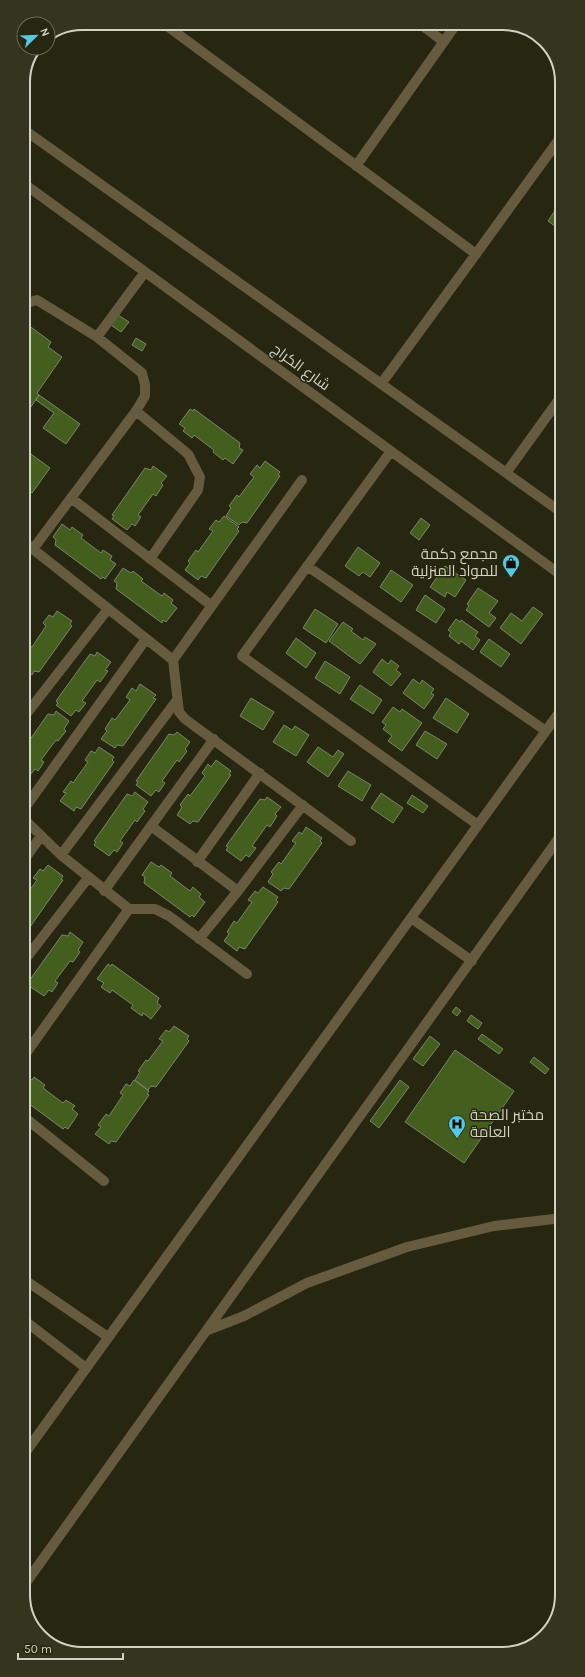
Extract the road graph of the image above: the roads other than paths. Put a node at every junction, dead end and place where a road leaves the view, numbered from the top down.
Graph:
1 (172, 30) edge
2 (428, 30) edge
3 (452, 30) edge
4 (444, 42) junction
5 (30, 133) edge
6 (555, 145) edge
7 (356, 166) junction
8 (30, 188) edge
9 (476, 254) junction
10 (145, 272) junction
11 (30, 302) edge
12 (97, 337) junction
13 (381, 384) junction
14 (555, 405) edge
15 (136, 411) junction
16 (391, 451) junction
17 (506, 473) junction
18 (302, 480) dead end
19 (71, 498) junction
20 (555, 508) edge
21 (30, 547) edge
22 (33, 549) junction
23 (150, 558) junction
24 (307, 566) junction
25 (555, 571) edge
26 (212, 606) junction
27 (108, 609) junction
28 (146, 639) junction
29 (173, 660) junction
30 (177, 700) junction
31 (30, 709) edge
32 (555, 718) edge
33 (546, 731) junction
34 (214, 739) junction
35 (260, 773) junction
36 (30, 801) edge
37 (303, 805) junction
38 (30, 825) edge
39 (478, 825) junction
40 (151, 826) junction
41 (41, 836) junction
42 (351, 841) dead end
43 (555, 843) edge
44 (30, 852) edge
45 (61, 855) junction
46 (197, 862) junction
47 (88, 878) junction
48 (104, 891) junction
49 (238, 891) junction
50 (129, 909) junction
51 (411, 918) junction
52 (199, 939) junction
53 (30, 953) edge
54 (472, 961) junction
55 (247, 974) dead end
56 (30, 1048) edge
57 (30, 1122) edge
58 (104, 1181) dead end
59 (555, 1219) edge
60 (30, 1283) edge
61 (30, 1325) edge
62 (208, 1330) junction
63 (108, 1337) junction
64 (86, 1368) junction
65 (30, 1446) edge
66 (30, 1577) edge

1 - 7 street
2 - 4 street
3 - 4 street
4 - 7 street
5 - 13 street
6 - 9 street
7 - 9 street
8 - 10 street, شارع الكراج
9 - 13 street
10 - 12 street
10 - 16 street, شارع الكراج
11 - 12 street
12 - 15 street
13 - 17 street
14 - 17 street
15 - 19 street
15 - 23 street
16 - 24 street
16 - 25 street, شارع الكراج
17 - 20 street
18 - 26 street
19 - 22 street
19 - 23 street
21 - 22 street
22 - 27 street
23 - 26 street
24 - 33 street
24 - 39 street
26 - 29 street
27 - 28 street
27 - 31 street
28 - 29 street
28 - 36 street
29 - 30 street
30 - 34 street
30 - 45 street
32 - 33 street
33 - 39 street
34 - 35 street
34 - 40 street
35 - 37 street
35 - 46 street
37 - 42 street
37 - 49 street
38 - 41 street
39 - 51 street
40 - 46 street
40 - 48 street
41 - 44 street
41 - 45 street
43 - 54 street
45 - 47 street
46 - 49 street
47 - 48 street
47 - 53 street
48 - 50 street
49 - 52 street
50 - 52 street
50 - 56 street
51 - 54 street
51 - 63 street
52 - 55 street
54 - 62 street
57 - 58 street
59 - 62 street
60 - 63 street
61 - 64 street
62 - 66 street
63 - 64 street
64 - 65 street

